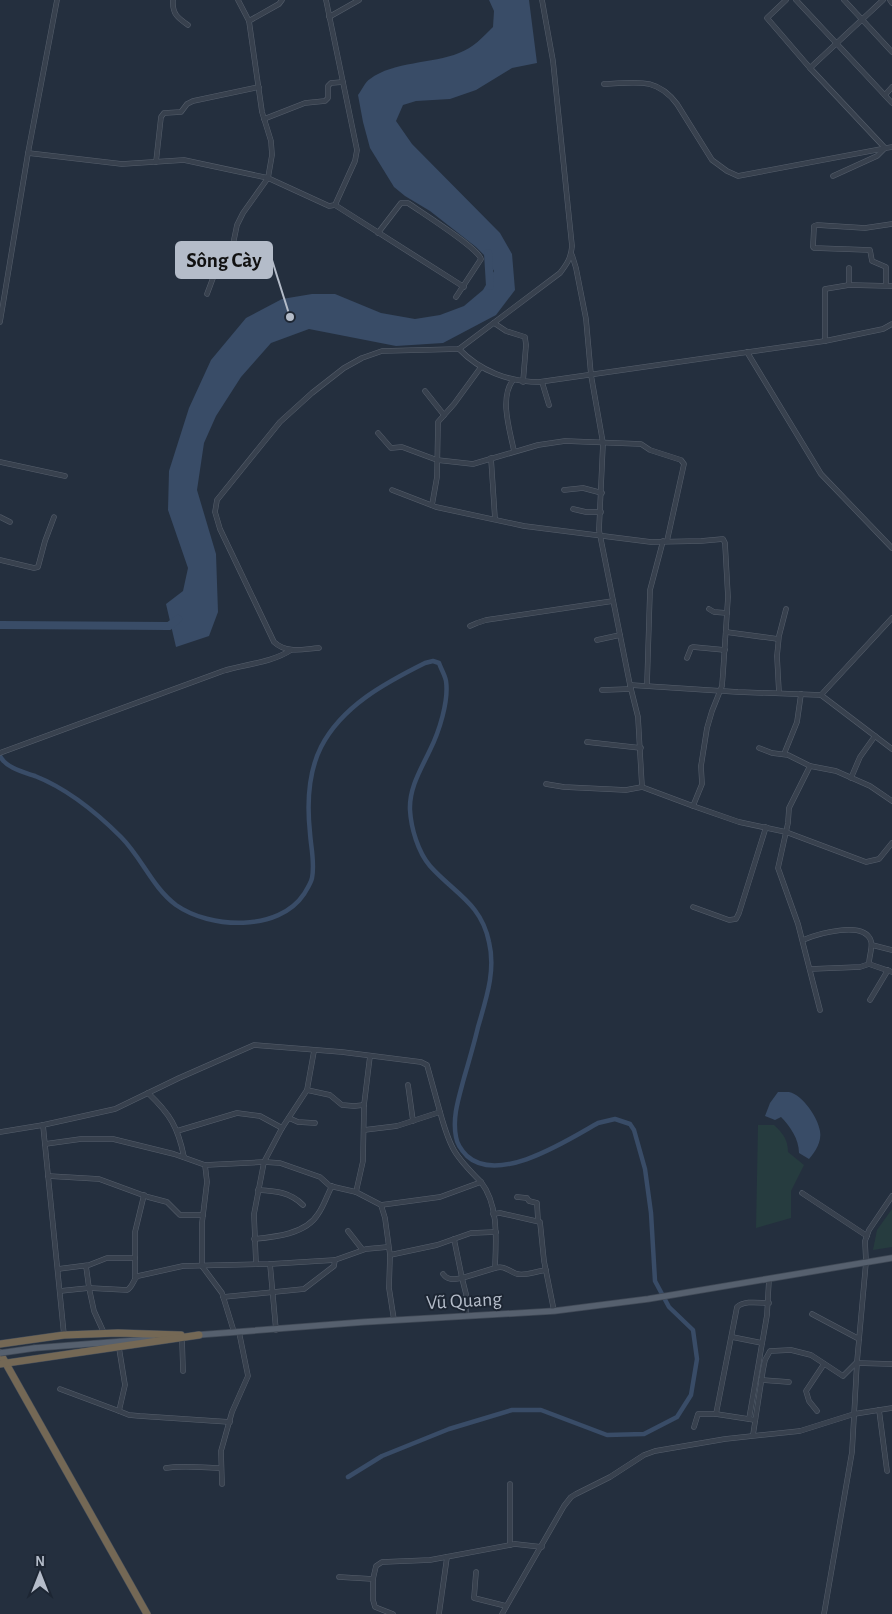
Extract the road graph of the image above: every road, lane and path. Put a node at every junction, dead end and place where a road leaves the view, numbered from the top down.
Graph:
1 (57, 0) edge
2 (173, 0) edge
3 (238, 0) edge
4 (282, 0) edge
5 (326, 0) edge
6 (358, 0) edge
7 (542, 0) edge
8 (786, 0) edge
9 (796, 0) edge
10 (844, 0) edge
11 (883, 0) edge
12 (329, 17) junction
13 (862, 20) junction
14 (249, 21) junction
15 (188, 25) dead end
16 (836, 44) junction
17 (892, 52) edge
18 (810, 68) junction
19 (343, 82) junction
20 (604, 84) dead end
21 (259, 87) junction
22 (892, 87) edge
23 (885, 95) junction
24 (892, 103) edge
25 (264, 119) junction
26 (892, 147) edge
27 (885, 148) junction
28 (28, 152) junction
29 (156, 162) junction
30 (833, 176) dead end
31 (268, 178) junction
32 (335, 205) junction
33 (892, 224) edge
34 (378, 233) junction
35 (572, 255) junction
36 (849, 268) dead end
37 (849, 285) junction
38 (464, 286) junction
39 (886, 286) junction
40 (892, 286) edge
41 (207, 294) dead end
42 (456, 297) dead end
43 (0, 322) edge
44 (494, 323) junction
45 (892, 324) edge
46 (825, 341) junction
47 (460, 349) junction
48 (747, 352) junction
49 (480, 367) junction
50 (591, 375) junction
51 (513, 380) junction
52 (523, 382) junction
53 (542, 382) junction
54 (425, 391) dead end
55 (549, 405) dead end
56 (444, 415) junction
57 (378, 433) dead end
58 (603, 443) junction
59 (514, 451) junction
60 (491, 458) junction
61 (437, 460) junction
62 (0, 462) edge
63 (64, 476) dead end
64 (392, 490) dead end
65 (564, 490) dead end
66 (602, 493) junction
67 (432, 506) junction
68 (573, 509) dead end
69 (600, 512) junction
70 (0, 517) edge
71 (54, 518) dead end
72 (495, 519) junction
73 (10, 522) dead end
74 (601, 536) junction
75 (665, 541) junction
76 (892, 548) edge
77 (0, 560) edge
78 (614, 600) junction
79 (709, 609) dead end
80 (786, 609) dead end
81 (727, 614) junction
82 (892, 618) edge
83 (470, 626) dead end
84 (726, 632) junction
85 (620, 636) junction
86 (597, 640) dead end
87 (778, 640) junction
88 (319, 648) dead end
89 (292, 650) junction
90 (725, 650) junction
91 (687, 658) dead end
92 (647, 685) junction
93 (630, 687) junction
94 (602, 690) dead end
95 (720, 691) junction
96 (778, 693) junction
97 (801, 694) junction
98 (822, 695) junction
99 (876, 736) junction
100 (587, 742) dead end
101 (641, 748) junction
102 (759, 748) dead end
103 (892, 749) edge
104 (0, 753) edge
105 (784, 754) junction
106 (810, 766) junction
107 (850, 778) junction
108 (546, 784) dead end
109 (642, 787) junction
110 (891, 798) edge
111 (693, 806) junction
112 (766, 827) junction
113 (786, 832) junction
114 (892, 843) edge
115 (693, 907) dead end
116 (803, 940) junction
117 (872, 946) junction
118 (892, 950) edge
119 (870, 964) junction
120 (810, 969) junction
121 (890, 971) edge
122 (870, 1000) dead end
123 (820, 1010) dead end
124 (314, 1051) junction
125 (370, 1056) junction
126 (408, 1085) dead end
127 (307, 1090) junction
128 (148, 1093) junction
129 (364, 1106) junction
130 (440, 1112) junction
131 (289, 1118) junction
132 (413, 1122) junction
133 (316, 1124) dead end
134 (43, 1125) junction
135 (282, 1128) junction
136 (364, 1130) junction
137 (177, 1131) junction
138 (0, 1132) edge
139 (45, 1144) junction
140 (184, 1157) junction
141 (264, 1162) junction
142 (205, 1165) junction
143 (48, 1176) junction
144 (481, 1182) junction
145 (332, 1186) junction
146 (258, 1190) junction
147 (356, 1192) junction
148 (802, 1193) dead end
149 (144, 1195) junction
150 (892, 1196) edge
151 (517, 1197) dead end
152 (303, 1205) dead end
153 (381, 1205) junction
154 (493, 1214) junction
155 (203, 1215) junction
156 (538, 1221) junction
157 (348, 1231) dead end
158 (496, 1232) junction
159 (867, 1236) junction
160 (254, 1239) junction
161 (454, 1239) junction
162 (388, 1247) junction
163 (362, 1249) junction
164 (390, 1255) junction
165 (135, 1258) junction
166 (892, 1258) edge
167 (335, 1260) junction
168 (866, 1262) junction
169 (256, 1264) junction
170 (270, 1264) junction
171 (86, 1266) junction
172 (202, 1266) junction
173 (495, 1268) junction
174 (58, 1269) junction
175 (546, 1270) junction
176 (443, 1274) dead end
177 (135, 1278) junction
178 (462, 1278) junction
179 (769, 1279) junction
180 (89, 1288) junction
181 (60, 1291) junction
182 (273, 1293) junction
183 (223, 1297) junction
184 (768, 1303) junction
185 (554, 1311) junction
186 (812, 1314) dead end
187 (466, 1316) junction
188 (394, 1320) junction
189 (276, 1330) junction
190 (236, 1332) junction
191 (104, 1333) junction
192 (64, 1335) junction
193 (199, 1335) junction
194 (732, 1337) junction
195 (182, 1338) junction
196 (859, 1338) junction
197 (762, 1343) junction
198 (0, 1344) edge
199 (119, 1348) junction
200 (0, 1353) edge
201 (857, 1362) junction
202 (3, 1364) edge
203 (824, 1364) junction
204 (892, 1364) edge
205 (183, 1371) dead end
206 (762, 1380) junction
207 (789, 1382) dead end
208 (60, 1389) dead end
209 (892, 1408) edge
210 (879, 1410) junction
211 (119, 1411) junction
212 (818, 1411) dead end
213 (716, 1414) junction
214 (854, 1414) junction
215 (749, 1419) junction
216 (755, 1420) junction
217 (230, 1422) junction
218 (694, 1427) dead end
219 (753, 1436) junction
220 (166, 1468) dead end
221 (221, 1468) junction
222 (887, 1471) dead end
223 (222, 1484) dead end
224 (510, 1484) dead end
225 (510, 1545) junction
226 (542, 1546) junction
227 (447, 1557) junction
228 (476, 1572) dead end
229 (340, 1577) dead end
230 (374, 1579) junction
231 (506, 1606) junction
232 (375, 1607) junction
233 (147, 1614) edge
234 (375, 1614) edge
235 (394, 1614) edge
236 (439, 1614) edge
237 (502, 1614) edge
238 (824, 1614) edge

1 - 28 street
2 - 15 street
3 - 14 street
4 - 14 street
5 - 12 street
6 - 12 street
7 - 35 street
8 - 18 street
9 - 16 street
10 - 13 street
11 - 13 street
12 - 19 street
13 - 16 street
13 - 17 street
14 - 21 street
16 - 18 street
16 - 23 street
18 - 27 street
19 - 25 street
19 - 32 street
20 - 27 street
21 - 25 street
21 - 29 street
22 - 23 street
23 - 24 street
25 - 31 street
26 - 27 street
27 - 30 street
28 - 29 street
28 - 43 street
29 - 31 street
31 - 32 street
31 - 41 street
32 - 34 street
33 - 39 street
34 - 38 street
34 - 38 street
35 - 44 street
35 - 50 street
36 - 37 street
37 - 39 street
37 - 46 street
38 - 42 street
39 - 40 street
44 - 47 street
44 - 52 street
45 - 46 street
46 - 48 street
47 - 49 street
47 - 89 street
48 - 50 street
48 - 76 street
49 - 51 street
49 - 56 street
50 - 53 street
50 - 58 street
51 - 52 street
51 - 59 street
52 - 53 street
53 - 55 street
54 - 56 street
56 - 61 street
57 - 61 street
58 - 59 street
58 - 66 street
58 - 75 street
59 - 60 street
60 - 61 street
60 - 72 street
61 - 67 street
62 - 63 street
64 - 67 street
65 - 66 street
66 - 69 street
67 - 72 street
68 - 69 street
69 - 74 street
70 - 73 street
71 - 77 street
72 - 74 street
74 - 75 street
74 - 78 street
75 - 81 street
75 - 92 street
78 - 83 street
78 - 85 street
79 - 81 street
80 - 87 street
81 - 84 street
82 - 98 street
84 - 87 street
84 - 90 street
85 - 86 street
85 - 93 street
87 - 96 street
88 - 89 street
89 - 104 street
90 - 91 street
90 - 95 street
92 - 93 street
92 - 95 street
93 - 94 street
93 - 101 street
95 - 96 street
95 - 111 street
96 - 97 street
97 - 98 street
97 - 105 street
98 - 99 street
99 - 103 street
99 - 107 street
100 - 101 street
101 - 109 street
102 - 105 street
105 - 106 street
106 - 107 street
106 - 113 street
107 - 110 street
108 - 109 street
109 - 111 street
111 - 112 street
112 - 113 street
112 - 115 street
113 - 114 street
113 - 116 street
116 - 117 street
116 - 120 street
117 - 118 street
117 - 119 street
119 - 120 street
119 - 121 street
120 - 123 street
121 - 122 street
124 - 125 street
124 - 127 street
124 - 128 street
125 - 129 street
125 - 130 street
126 - 132 street
127 - 129 street
127 - 131 street
128 - 134 street
128 - 137 street
129 - 136 street
130 - 132 street
130 - 144 street
131 - 133 street
131 - 135 street
132 - 136 street
134 - 138 street
134 - 139 street
135 - 137 street
135 - 141 street
136 - 147 street
137 - 140 street
139 - 140 street
139 - 143 street
140 - 142 street
141 - 142 street
141 - 145 street
141 - 146 street
142 - 155 street
143 - 149 street
143 - 174 street
144 - 153 street
144 - 154 street
145 - 147 street
145 - 160 street
146 - 152 street
146 - 160 street
147 - 153 street
148 - 159 street
149 - 155 street
149 - 165 street
150 - 159 street
151 - 156 street
153 - 162 street
154 - 156 street
154 - 158 street
155 - 172 street
156 - 175 street
157 - 163 street
158 - 161 street
158 - 173 street
159 - 168 street
160 - 169 street
161 - 164 street
161 - 178 street
162 - 163 street
162 - 164 street
163 - 167 street
164 - 188 street
165 - 171 street
165 - 177 street
166 - 168 main road, Vũ Quang
167 - 170 street
167 - 182 street
168 - 179 main road, Vũ Quang
168 - 196 street
169 - 170 street
169 - 172 street
170 - 182 street
171 - 174 street
171 - 180 street
172 - 177 street
172 - 183 street
173 - 175 street
173 - 178 street
174 - 181 street
175 - 185 street
176 - 178 street
177 - 180 street
178 - 187 street
179 - 184 street
179 - 185 main road, Vũ Quang
180 - 181 street
180 - 191 street
181 - 192 street
182 - 183 street
182 - 189 street
183 - 190 street
184 - 194 street
184 - 197 street
185 - 187 main road, Vũ Quang
186 - 196 street
187 - 188 main road, Vũ Quang
188 - 189 main road, Vũ Quang
189 - 190 main road, Vũ Quang
190 - 193 main road, Vũ Quang
190 - 217 street
191 - 192 highway
191 - 193 highway
192 - 198 highway
193 - 195 highway
193 - 200 main road, Vũ Quang, bridge
194 - 197 street
194 - 213 street
195 - 199 highway
195 - 205 street
196 - 201 street
197 - 215 street
199 - 202 highway
199 - 211 street
200 - 202 highway
201 - 203 street
201 - 204 street
201 - 214 street
202 - 233 highway
203 - 206 street
203 - 212 street
206 - 207 street
206 - 216 street
208 - 211 street
209 - 210 street
210 - 214 street
210 - 222 street
211 - 217 street
213 - 215 street
213 - 218 street
214 - 219 street
214 - 238 street
215 - 216 street
216 - 219 street
217 - 221 street
219 - 226 street
220 - 221 street
221 - 223 street
224 - 225 street
225 - 226 street
225 - 227 street
226 - 231 street
227 - 230 street
227 - 236 street
228 - 231 street
229 - 230 street
230 - 232 street
231 - 237 street
232 - 234 street
232 - 235 street

